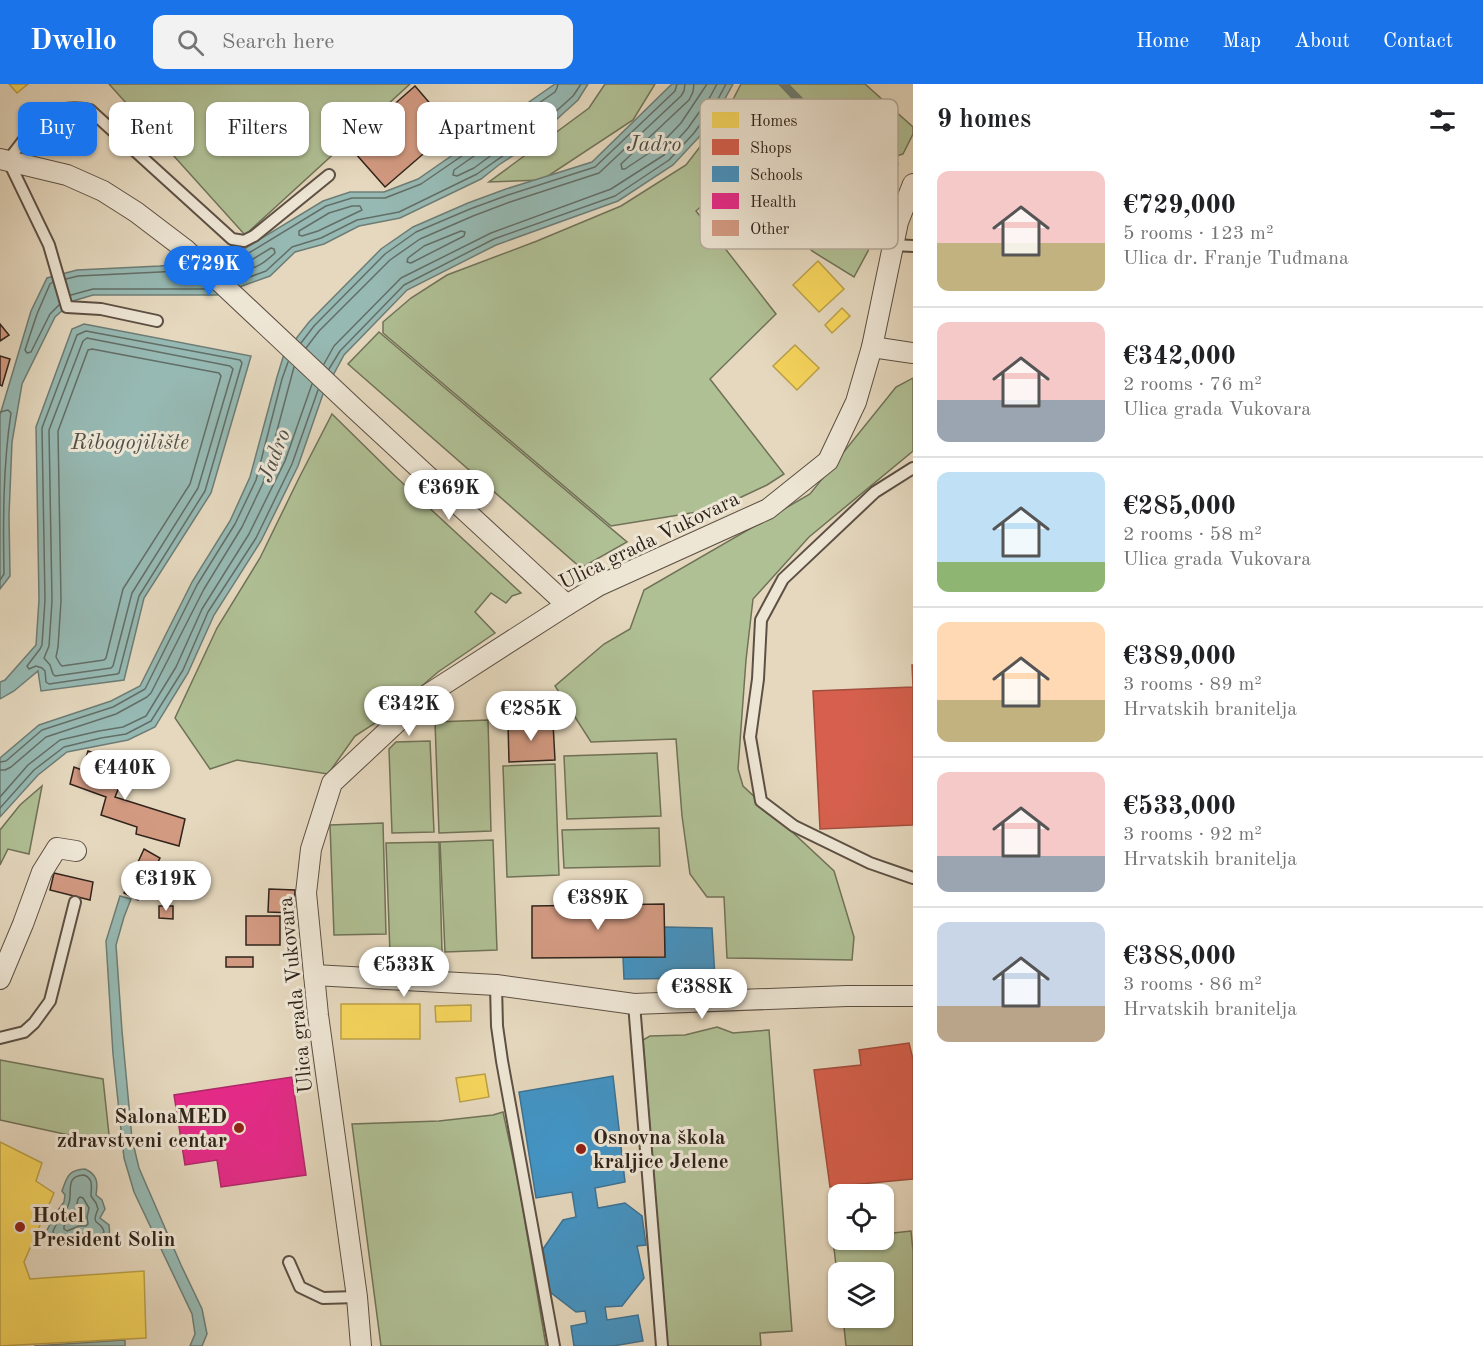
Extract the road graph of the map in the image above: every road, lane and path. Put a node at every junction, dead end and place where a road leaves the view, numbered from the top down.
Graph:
1 (4, 159) edge
2 (329, 175) dead end
3 (913, 184) edge
4 (903, 246) edge
5 (157, 321) dead end
6 (872, 347) junction
7 (913, 353) edge
8 (913, 468) edge
9 (567, 605) junction
10 (76, 851) dead end
11 (913, 878) edge
12 (75, 902) dead end
13 (314, 975) junction
14 (0, 979) edge
15 (496, 985) junction
16 (913, 996) edge
17 (634, 1004) junction
18 (0, 1038) edge
19 (290, 1262) dead end
20 (357, 1297) junction
21 (362, 1346) edge
22 (554, 1346) edge
23 (662, 1346) edge

1 - 2 lane
1 - 5 lane
1 - 9 street
3 - 4 street, Ulica grada Vukovara
4 - 6 street, Ulica grada Vukovara
6 - 7 street
6 - 9 street, Ulica grada Vukovara
8 - 11 lane
9 - 13 street, Ulica grada Vukovara
10 - 14 street
12 - 18 lane
13 - 15 street
13 - 20 street, Ulica grada Vukovara
15 - 17 street
15 - 22 lane
16 - 17 street
17 - 23 lane
19 - 20 lane
20 - 21 street, Ulica grada Vukovara

